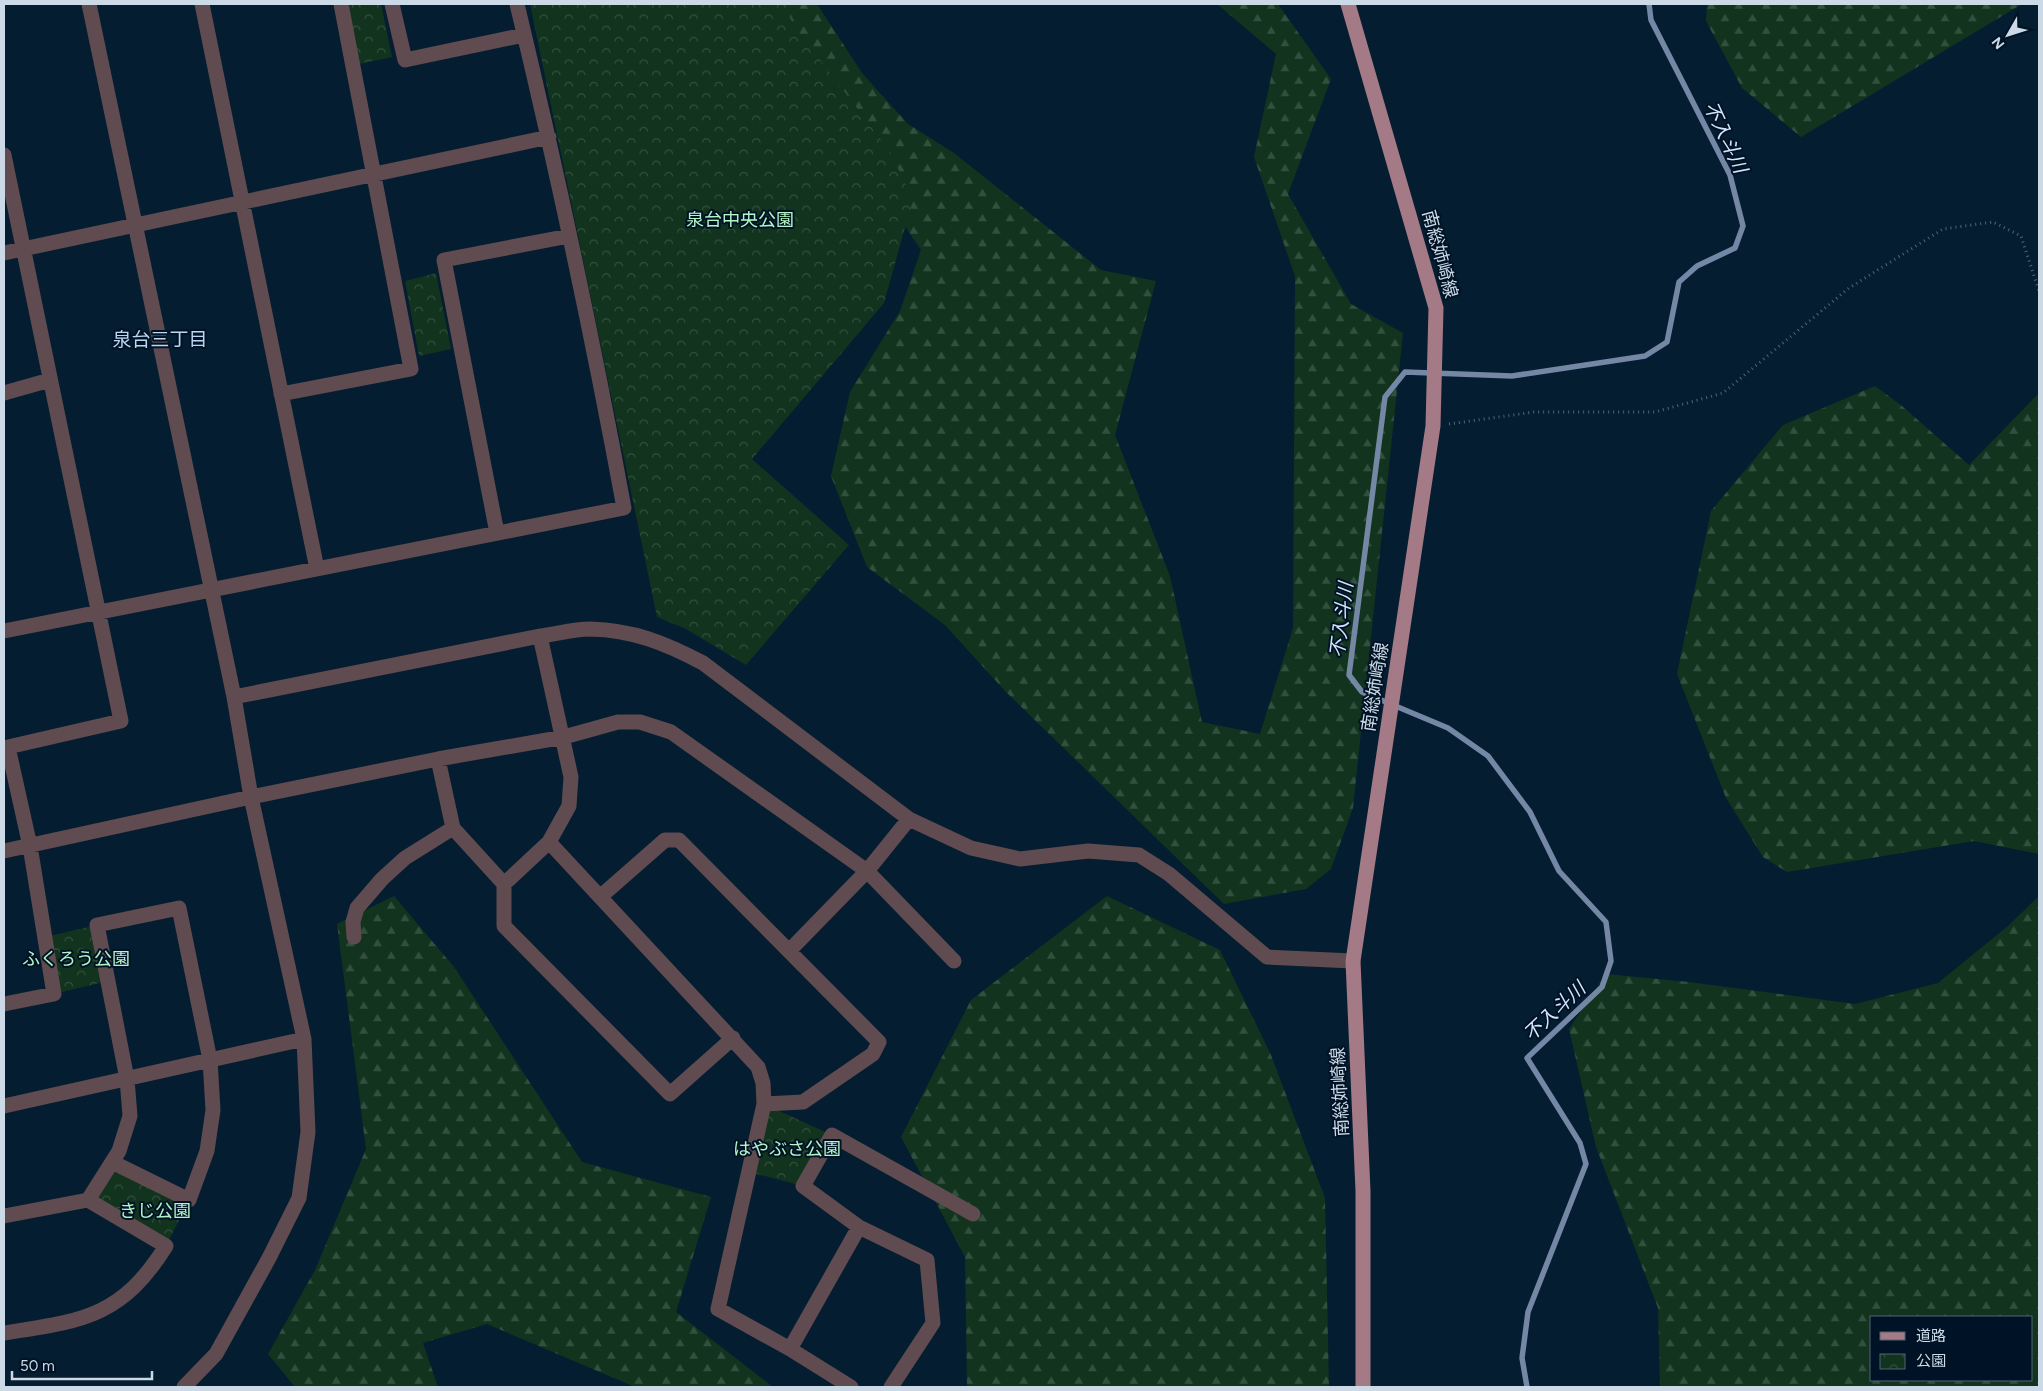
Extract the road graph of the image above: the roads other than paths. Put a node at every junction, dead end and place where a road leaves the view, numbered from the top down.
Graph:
1 (89, 4) edge
2 (204, 4) edge
3 (340, 4) edge
4 (392, 4) edge
5 (517, 4) edge
6 (1348, 4) edge
7 (524, 35) junction
8 (549, 137) junction
9 (4, 155) edge
10 (375, 174) junction
11 (242, 202) junction
12 (137, 224) junction
13 (569, 236) junction
14 (23, 248) junction
15 (4, 252) edge
16 (50, 380) junction
17 (4, 393) edge
18 (281, 394) junction
19 (497, 533) junction
20 (317, 569) junction
21 (211, 590) junction
22 (99, 612) junction
23 (4, 632) edge
24 (540, 636) junction
25 (234, 697) junction
26 (564, 737) junction
27 (438, 759) junction
28 (251, 797) junction
29 (909, 819) junction
30 (453, 828) junction
31 (549, 842) junction
32 (30, 846) junction
33 (4, 851) edge
34 (867, 871) junction
35 (504, 884) junction
36 (600, 897) junction
37 (354, 937) dead end
38 (790, 950) junction
39 (954, 961) dead end
40 (1353, 961) junction
41 (4, 1004) edge
42 (733, 1038) junction
43 (304, 1039) junction
44 (210, 1060) junction
45 (127, 1078) junction
46 (764, 1104) junction
47 (4, 1106) edge
48 (112, 1162) junction
49 (88, 1200) junction
50 (973, 1214) dead end
51 (4, 1216) edge
52 (859, 1227) junction
53 (4, 1333) edge
54 (790, 1349) junction
55 (184, 1387) edge
56 (851, 1387) edge
57 (891, 1387) edge
58 (1363, 1387) edge

1 - 12 street
2 - 11 street
3 - 10 street
4 - 7 street
5 - 7 street
6 - 40 main road, 南総姉崎線
7 - 8 street
8 - 10 street
8 - 13 street
9 - 14 street
10 - 11 street
10 - 18 street
11 - 12 street
11 - 18 street
12 - 14 street
12 - 21 street
13 - 19 street
13 - 19 street
14 - 15 street
14 - 16 street
16 - 17 street
16 - 22 street
18 - 20 street
19 - 20 street
20 - 21 street
21 - 22 street
21 - 25 street
22 - 23 street
22 - 32 street
24 - 25 street
24 - 26 street
24 - 29 street
25 - 28 street
26 - 27 street
26 - 31 street
26 - 34 street
27 - 28 street
27 - 30 street
28 - 32 street
28 - 43 street
29 - 34 street
29 - 40 street
30 - 35 street
30 - 37 street
31 - 35 street
31 - 36 street
32 - 33 street
32 - 41 street
34 - 38 street
34 - 39 street
35 - 42 street
36 - 38 street
36 - 42 street
38 - 46 street
40 - 58 main road, 南総姉崎線
42 - 46 street
43 - 44 street
43 - 55 street
44 - 45 street
44 - 45 street
44 - 48 street
45 - 47 street
45 - 48 street
46 - 54 street
48 - 49 street
49 - 51 street
49 - 53 street
50 - 52 street
52 - 54 street
52 - 57 street
54 - 56 street

